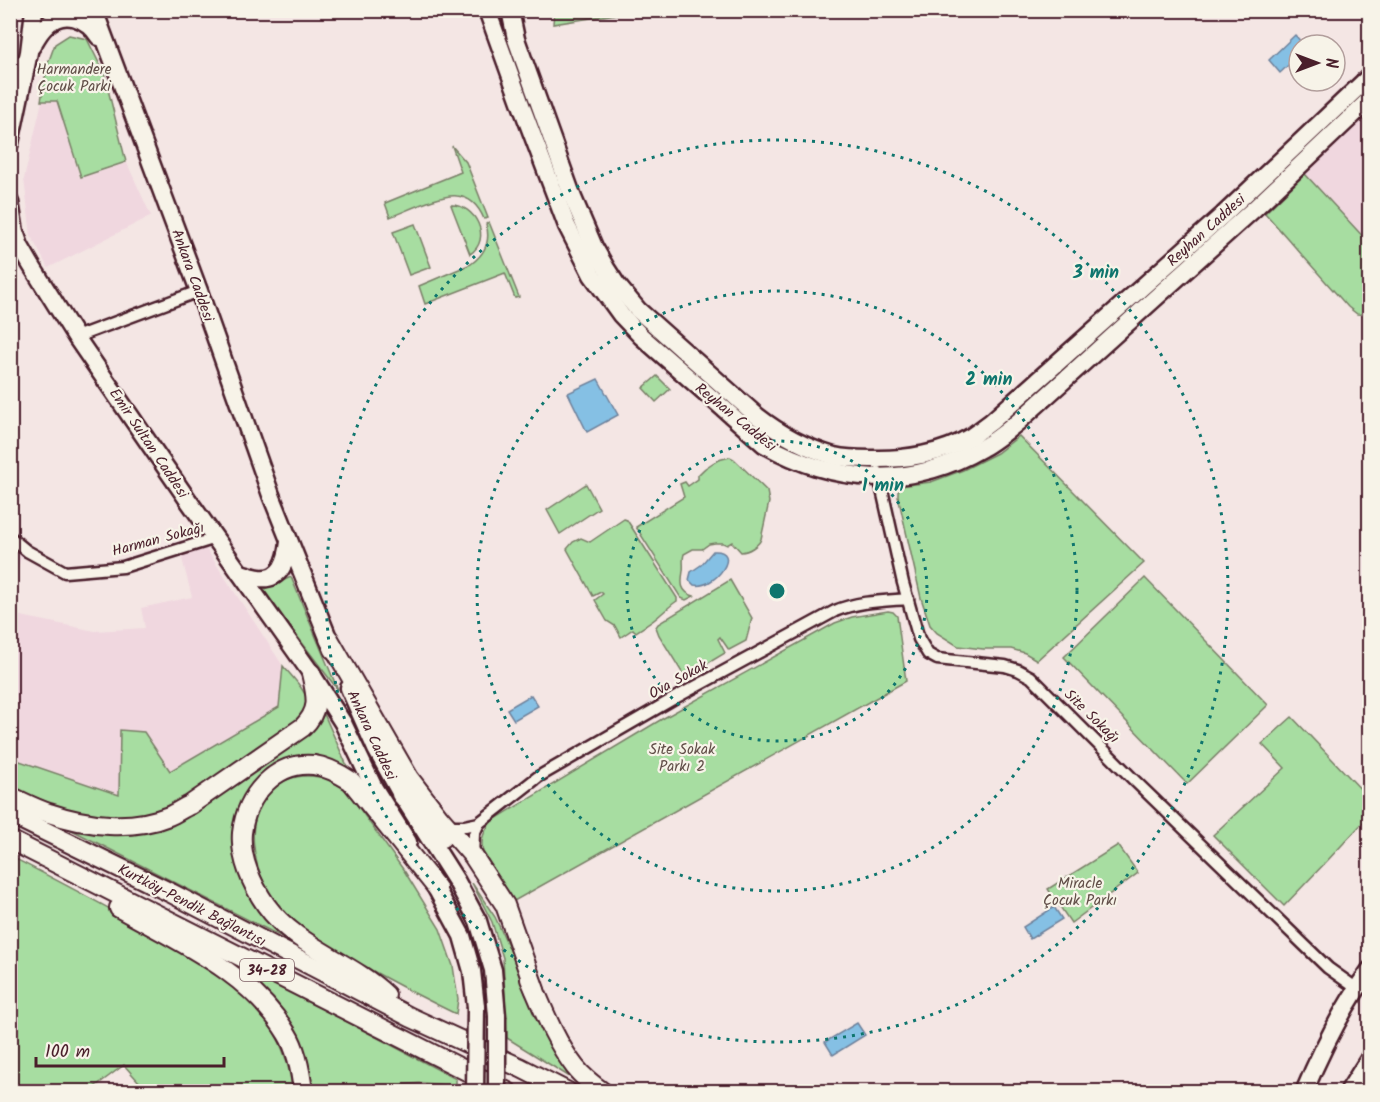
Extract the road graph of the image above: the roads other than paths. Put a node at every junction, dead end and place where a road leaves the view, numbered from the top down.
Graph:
1 (34, 10) edge
2 (94, 10) edge
3 (487, 10) edge
4 (510, 10) edge
5 (29, 52) junction
6 (111, 55) junction
7 (10, 65) edge
8 (1370, 76) edge
9 (1370, 99) edge
10 (10, 143) edge
11 (10, 202) edge
12 (15, 246) edge
13 (199, 291) junction
14 (76, 337) junction
15 (662, 343) junction
16 (1038, 380) junction
17 (1050, 393) junction
18 (875, 459) junction
19 (879, 477) junction
20 (10, 537) edge
21 (216, 538) junction
22 (289, 542) junction
23 (240, 573) junction
24 (908, 599) junction
25 (329, 639) junction
26 (311, 673) junction
27 (401, 794) junction
28 (10, 796) edge
29 (10, 814) edge
30 (479, 823) junction
31 (446, 825) junction
32 (19, 844) edge
33 (472, 856) junction
34 (437, 888) junction
35 (1370, 970) edge
36 (1356, 988) junction
37 (535, 990) junction
38 (410, 1017) junction
39 (1370, 1057) edge
40 (303, 1092) edge
41 (475, 1092) edge
42 (497, 1092) edge
43 (508, 1092) edge
44 (568, 1092) edge
45 (603, 1092) edge
46 (1305, 1092) edge
47 (1348, 1092) edge

1 - 5 main road
2 - 6 main road, Ankara Caddesi
3 - 15 main road, Reyhan Caddesi
4 - 15 main road, Reyhan Caddesi
5 - 6 main road
5 - 7 street
5 - 10 main road
6 - 13 main road, Ankara Caddesi
8 - 16 main road, Reyhan Caddesi
9 - 17 main road, Reyhan Caddesi
11 - 12 main road, Emir Sultan Caddesi
12 - 14 main road, Emir Sultan Caddesi
13 - 14 street
13 - 22 main road, Ankara Caddesi
14 - 21 main road, Emir Sultan Caddesi
15 - 18 main road, Reyhan Caddesi
15 - 19 main road, Reyhan Caddesi
16 - 17 main road
16 - 18 main road, Reyhan Caddesi
17 - 19 main road, Reyhan Caddesi
18 - 19 street, Site Sokağı
19 - 24 street, Site Sokağı
20 - 21 street, Harman Sokağı
21 - 23 main road, Emir Sultan Caddesi
22 - 23 main road
22 - 25 main road, Ankara Caddesi
23 - 26 main road, Emir Sultan Caddesi
24 - 30 street, Ova Sokak
24 - 36 street, Site Sokağı
25 - 27 main road, Ankara Caddesi
25 - 31 highway
26 - 28 highway
26 - 34 main road, Emir Sultan Caddesi
27 - 37 highway
27 - 42 main road, Ankara Caddesi, bridge
29 - 38 highway, Kurtköy-Pendik Bağlantısı / 34-28
30 - 31 street
30 - 33 street
31 - 33 highway
32 - 40 highway
32 - 43 highway, Kurtköy-Pendik Bağlantısı / 34-28
33 - 37 highway
34 - 38 highway
34 - 41 main road, Emir Sultan Caddesi, bridge
35 - 36 main road
36 - 46 main road
37 - 45 highway
38 - 44 highway, Kurtköy-Pendik Bağlantısı / 34-28
39 - 47 main road

